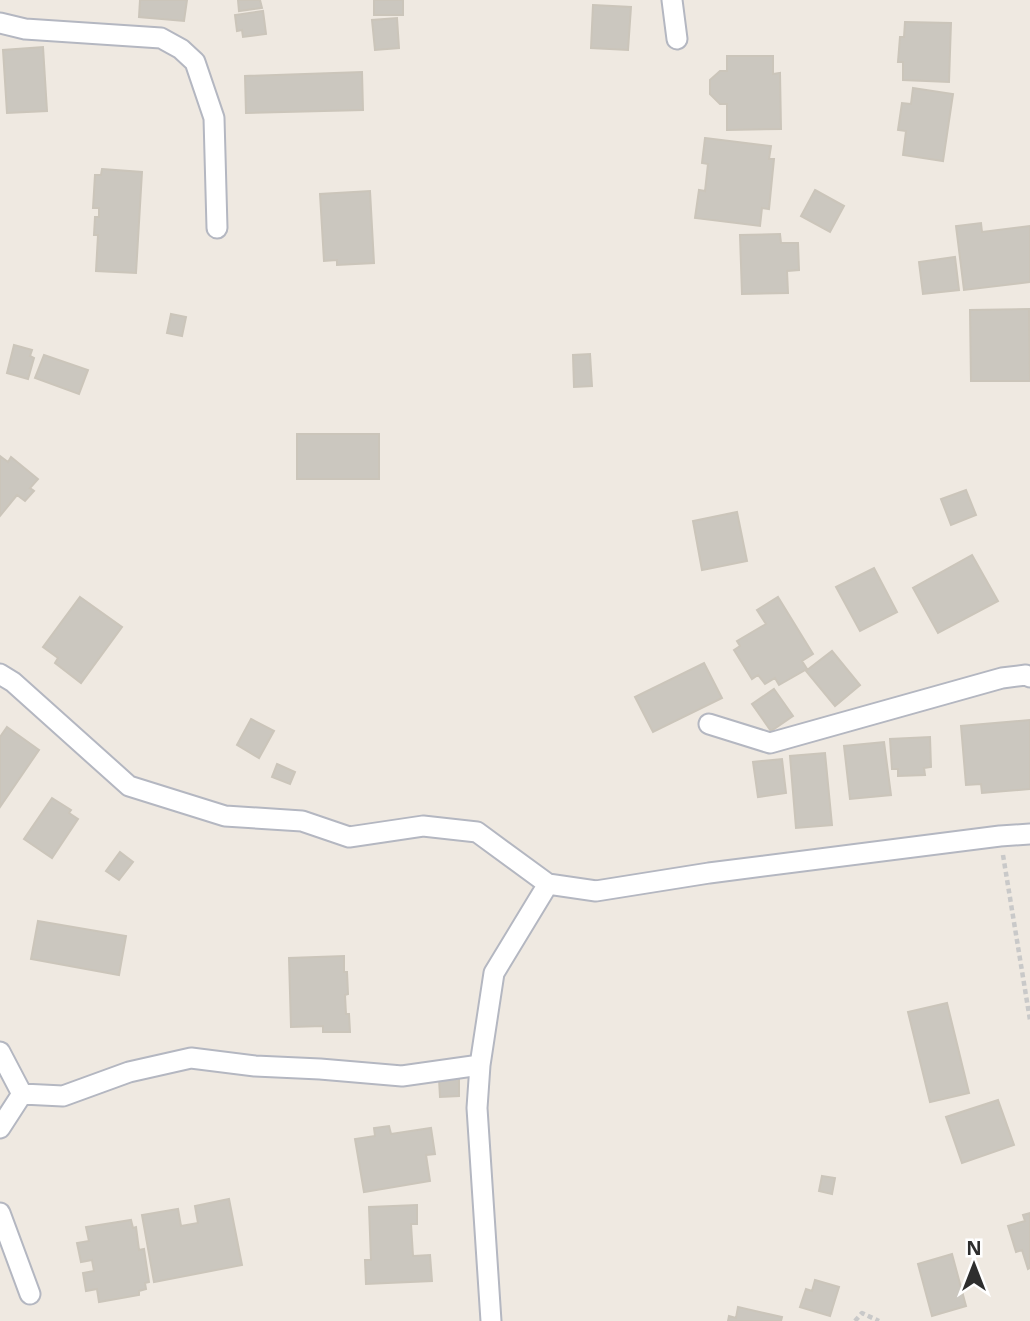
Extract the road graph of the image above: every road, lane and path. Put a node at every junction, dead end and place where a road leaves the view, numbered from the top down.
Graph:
1 (672, 0) edge
2 (0, 23) edge
3 (677, 39) dead end
4 (217, 228) dead end
5 (0, 674) edge
6 (1030, 677) edge
7 (709, 724) dead end
8 (1030, 834) edge
9 (1000, 836) junction
10 (548, 884) junction
11 (1030, 1020) edge
12 (0, 1052) edge
13 (480, 1065) junction
14 (22, 1094) junction
15 (0, 1128) edge
16 (0, 1213) edge
17 (30, 1294) dead end
18 (491, 1321) edge
19 (855, 1321) edge
20 (879, 1321) edge

1 - 3 street
2 - 4 street
5 - 10 street
6 - 7 street
8 - 9 street
9 - 10 street
9 - 11 path
10 - 13 street
12 - 14 street
13 - 14 street
13 - 18 street
14 - 15 street
16 - 17 street
19 - 20 path

